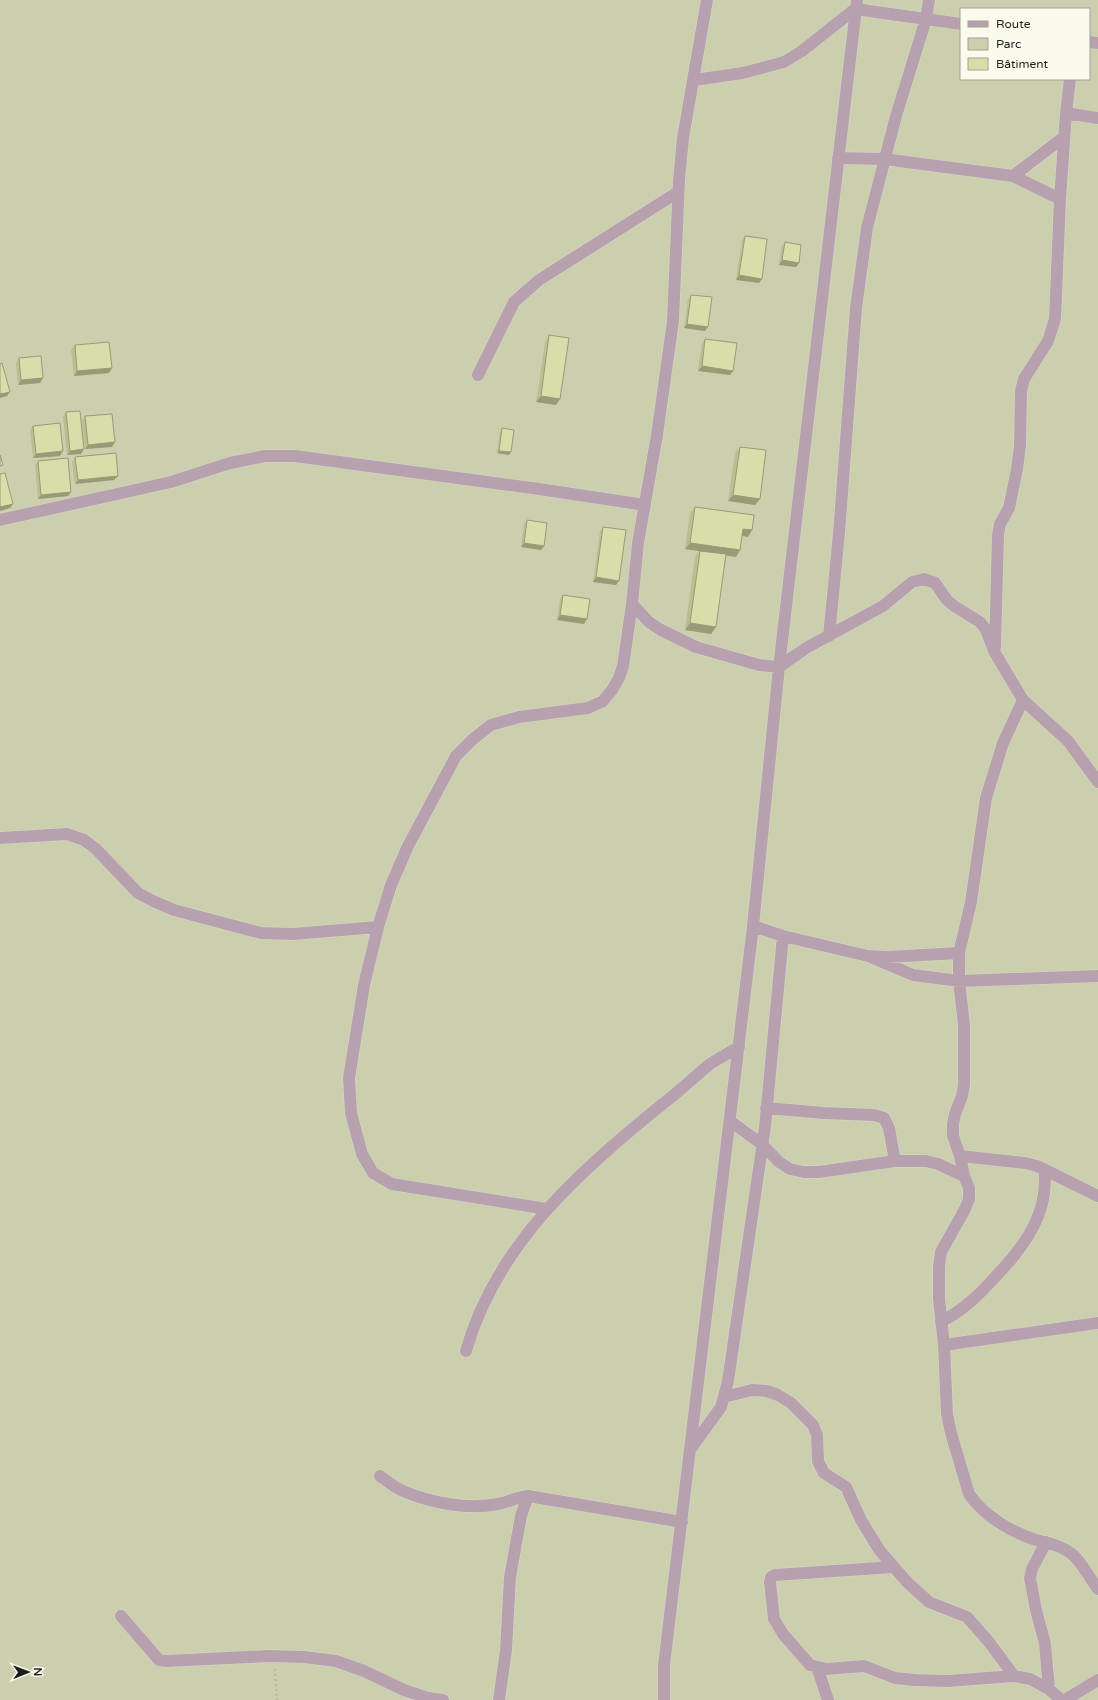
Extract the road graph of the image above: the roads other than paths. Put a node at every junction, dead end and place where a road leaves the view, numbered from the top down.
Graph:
1 (707, 0) edge
2 (929, 0) edge
3 (856, 5) edge
4 (926, 19) junction
5 (960, 24) edge
6 (694, 80) junction
7 (1070, 80) edge
8 (1066, 113) junction
9 (1098, 118) edge
10 (1064, 137) junction
11 (838, 158) junction
12 (884, 159) junction
13 (1013, 176) junction
14 (678, 192) junction
15 (1060, 199) junction
16 (478, 374) dead end
17 (645, 505) junction
18 (0, 520) edge
19 (632, 604) junction
20 (829, 636) junction
21 (995, 653) junction
22 (779, 667) junction
23 (1023, 700) junction
24 (1098, 782) edge
25 (0, 838) edge
26 (753, 926) junction
27 (378, 927) junction
28 (783, 936) junction
29 (960, 953) junction
30 (868, 956) junction
31 (1098, 976) edge
32 (959, 981) junction
33 (739, 1047) junction
34 (766, 1108) junction
35 (730, 1121) junction
36 (763, 1145) junction
37 (960, 1156) junction
38 (895, 1160) junction
39 (1044, 1169) junction
40 (964, 1176) junction
41 (1098, 1196) edge
42 (547, 1209) junction
43 (941, 1322) junction
44 (1098, 1323) edge
45 (944, 1345) junction
46 (466, 1351) dead end
47 (724, 1397) junction
48 (689, 1451) junction
49 (380, 1476) dead end
50 (528, 1496) junction
51 (682, 1522) junction
52 (1046, 1542) junction
53 (894, 1567) junction
54 (1098, 1589) edge
55 (121, 1616) dead end
56 (817, 1667) junction
57 (1014, 1676) junction
58 (1098, 1680) edge
59 (1049, 1689) junction
60 (444, 1700) edge
61 (499, 1700) edge
62 (664, 1700) edge
63 (828, 1700) edge
64 (1061, 1700) edge
65 (1065, 1700) edge

1 - 6 street
2 - 4 street
3 - 4 street
3 - 6 street
3 - 11 street
4 - 5 street
4 - 12 street
6 - 14 street
7 - 8 street
8 - 9 street
8 - 10 street
10 - 13 street
10 - 15 street
11 - 12 street
11 - 22 street
12 - 13 street
12 - 20 street
13 - 15 street
14 - 16 street
14 - 17 street
15 - 21 street
17 - 18 street
17 - 19 street
19 - 22 street
19 - 27 street
20 - 21 street
20 - 22 street
21 - 23 street
22 - 26 street
23 - 24 street
23 - 29 street
25 - 27 street
26 - 28 street
26 - 33 street
27 - 42 street
28 - 30 street
28 - 34 street
29 - 30 street
29 - 32 street
30 - 32 street
31 - 32 street
32 - 37 street
33 - 35 street
33 - 42 street
34 - 36 street
34 - 38 street
35 - 36 street
35 - 48 street
36 - 38 street
36 - 47 street
37 - 39 street
37 - 40 street
38 - 40 street
39 - 41 street
39 - 43 street
40 - 43 street
42 - 46 street
43 - 45 street
44 - 45 street
45 - 52 street
47 - 48 street
47 - 53 street
48 - 51 street
49 - 50 street
50 - 51 street
50 - 61 street
51 - 62 street
52 - 54 street
52 - 59 street
53 - 56 street
53 - 57 street
55 - 60 street
56 - 57 street
56 - 63 street
57 - 59 street
58 - 65 street
59 - 64 street

